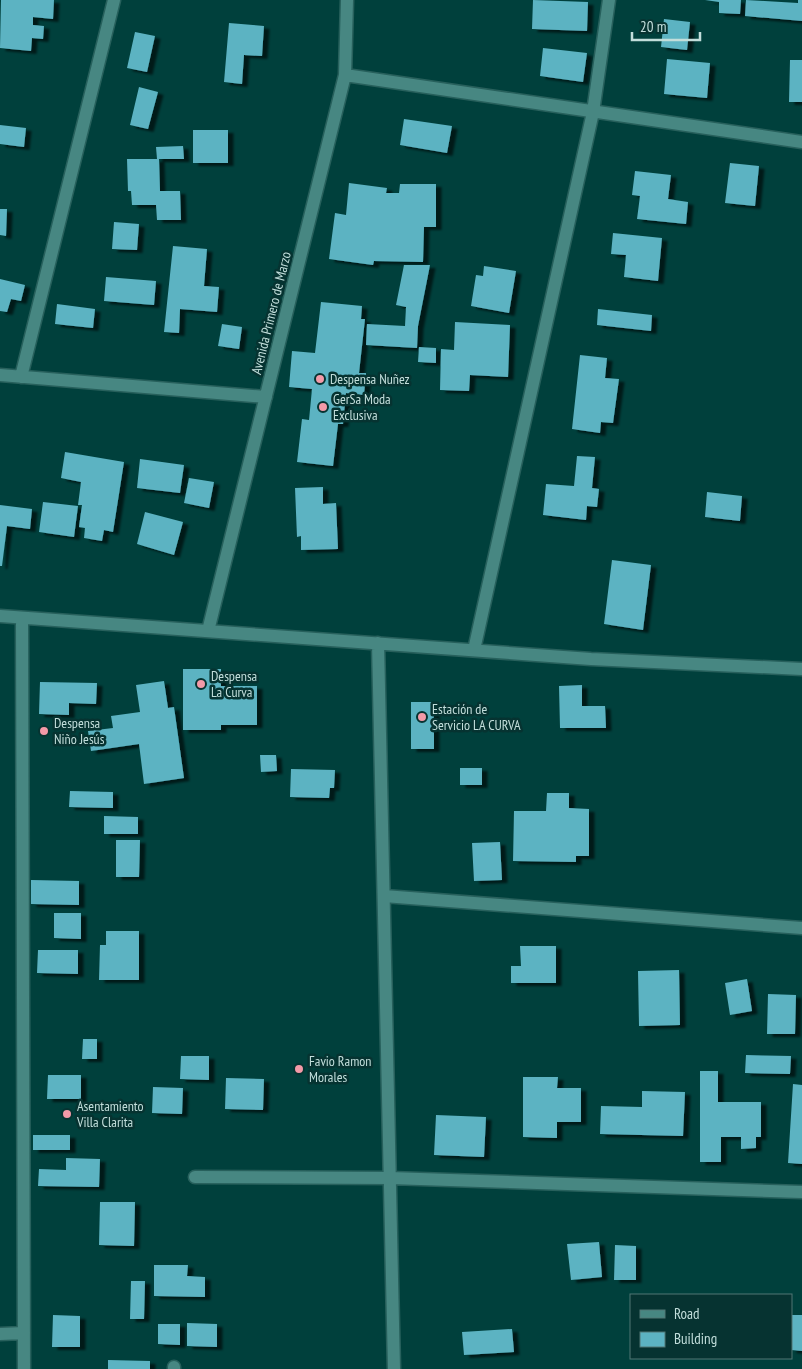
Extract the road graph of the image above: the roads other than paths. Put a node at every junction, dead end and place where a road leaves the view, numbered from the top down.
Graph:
1 (114, 0) edge
2 (347, 0) edge
3 (609, 0) edge
4 (345, 75) junction
5 (593, 112) junction
6 (802, 142) edge
7 (0, 375) edge
8 (21, 377) junction
9 (266, 397) junction
10 (0, 616) edge
11 (22, 618) junction
12 (208, 631) junction
13 (378, 644) junction
14 (474, 650) junction
15 (802, 669) edge
16 (384, 896) junction
17 (802, 928) edge
18 (195, 1177) dead end
19 (390, 1178) junction
20 (802, 1192) edge
21 (24, 1333) junction
22 (0, 1334) edge
23 (24, 1369) edge
24 (394, 1369) edge

1 - 8 street
2 - 4 street, Avenida Primero de Marzo
3 - 5 street
4 - 5 street
4 - 9 street, Avenida Primero de Marzo
5 - 6 street
5 - 14 street
7 - 8 street
8 - 9 street
9 - 12 street, Avenida Primero de Marzo
10 - 11 street
11 - 12 street
11 - 21 street
12 - 13 street
13 - 14 street
13 - 16 street
14 - 15 street
16 - 17 street
16 - 19 street
18 - 19 street
19 - 20 street
19 - 24 street
21 - 22 street
21 - 23 street

